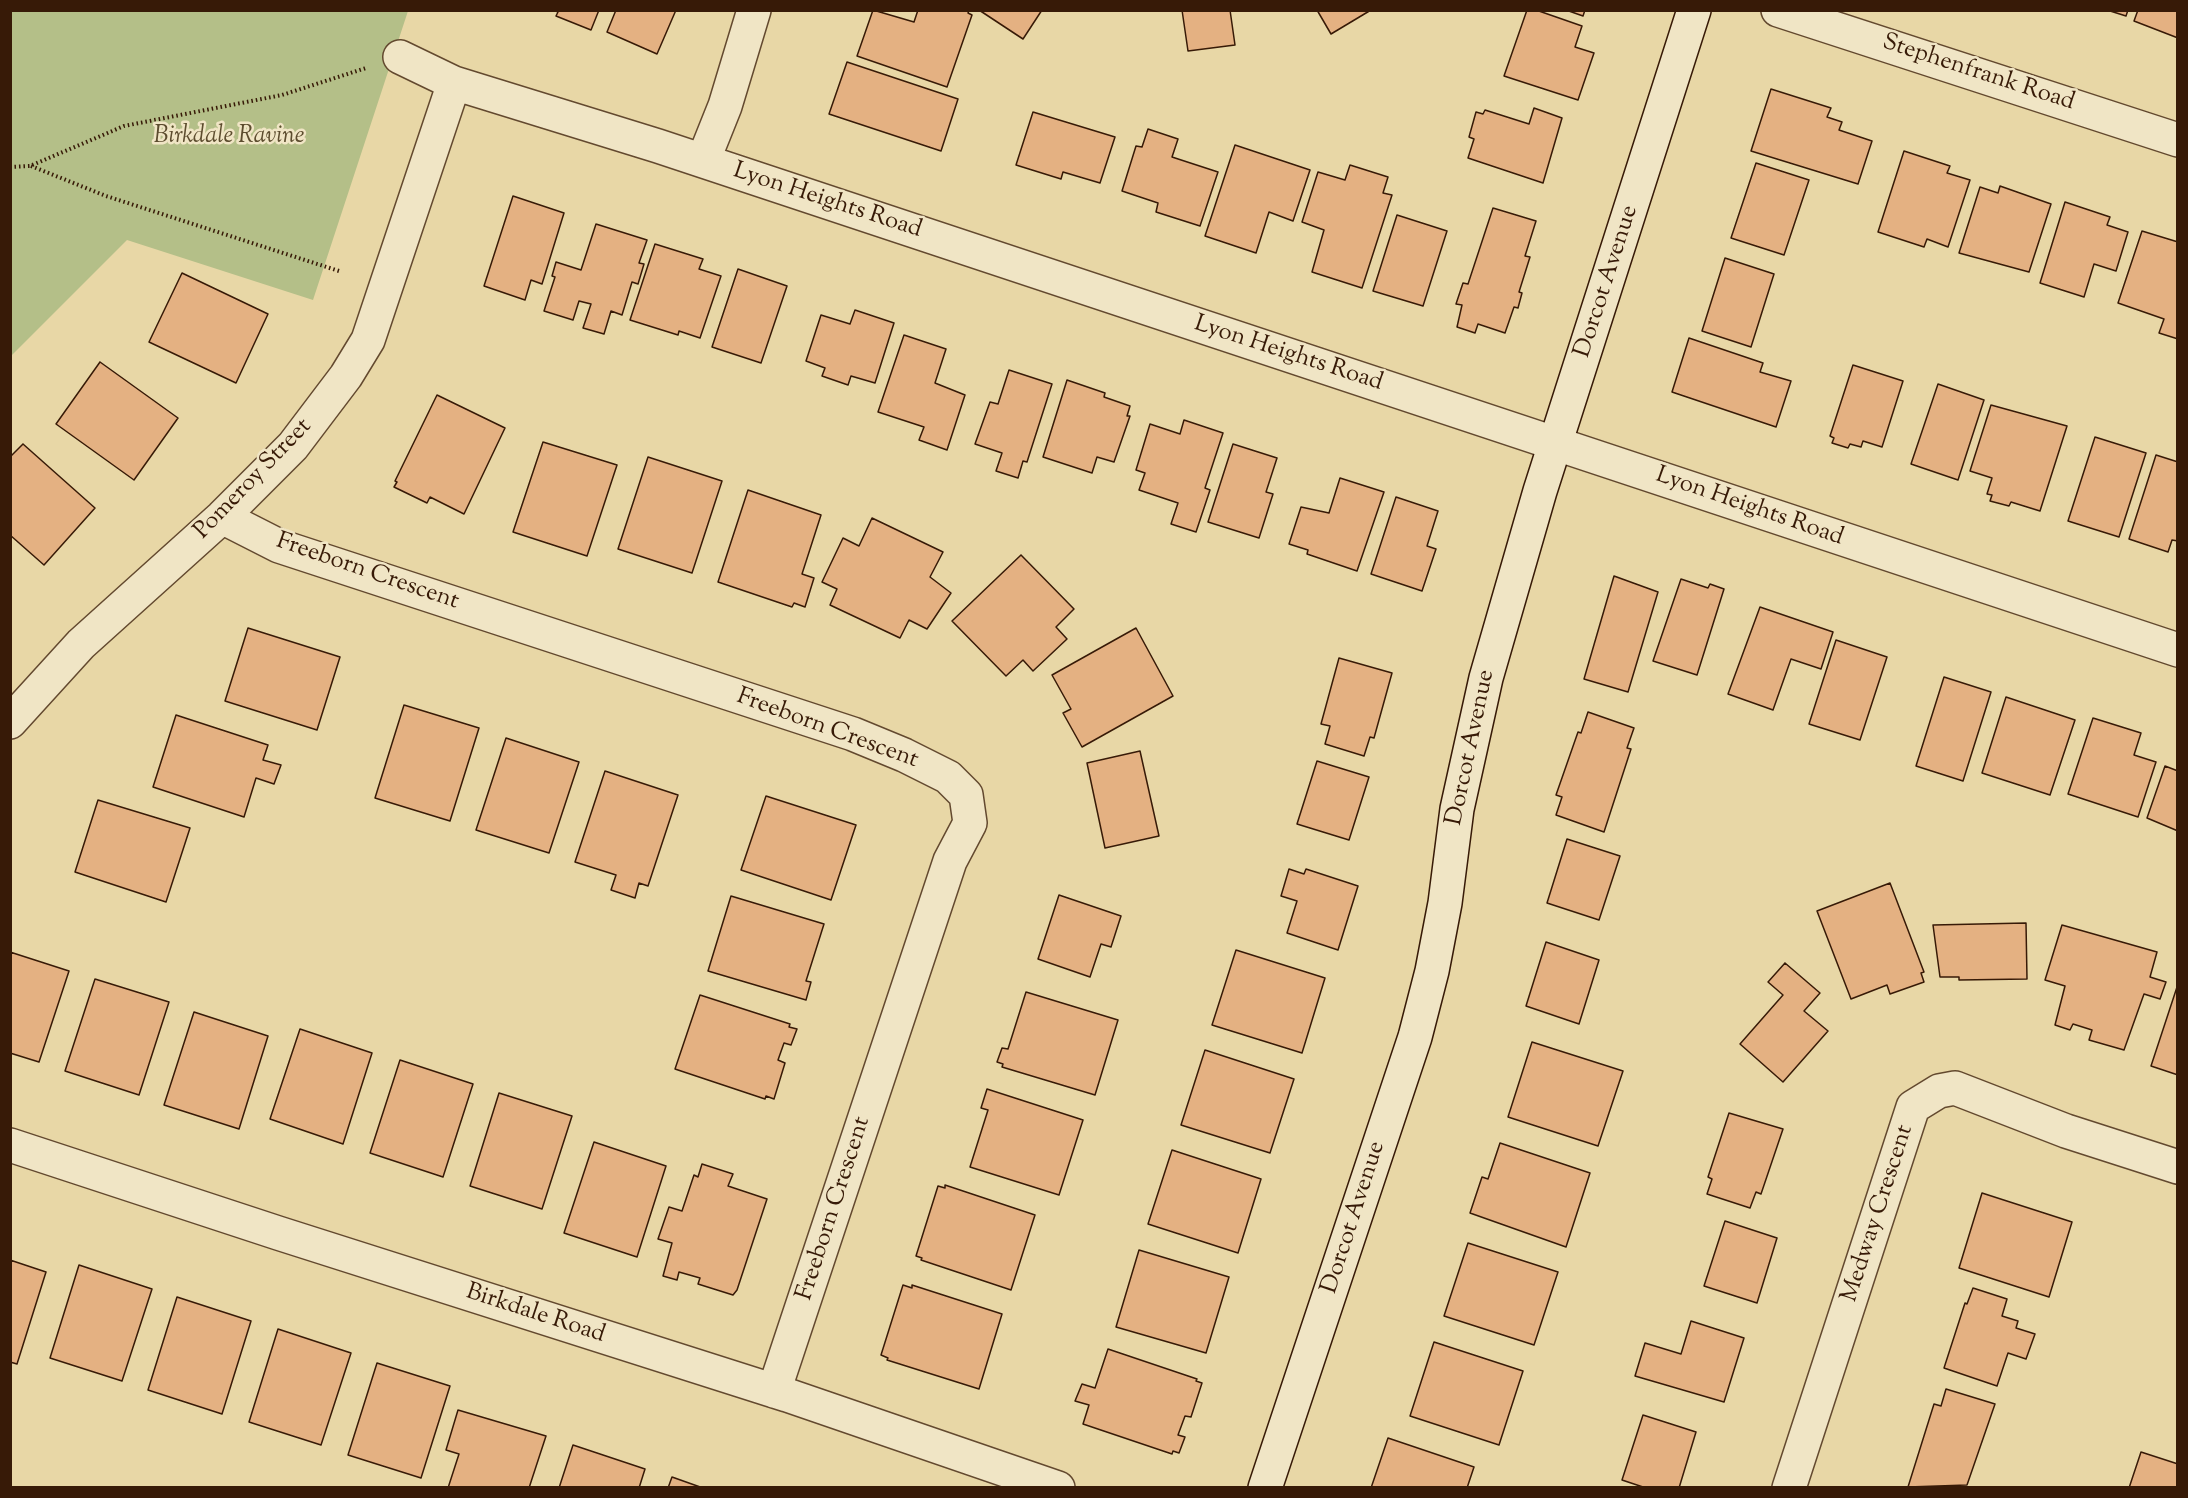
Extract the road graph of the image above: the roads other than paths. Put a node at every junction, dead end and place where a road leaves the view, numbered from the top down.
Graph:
1 (754, 10) edge
2 (1694, 10) edge
3 (1778, 10) edge
4 (400, 57) road end
5 (454, 83) junction
6 (2178, 140) edge
7 (703, 161) junction
8 (1556, 444) junction
9 (222, 517) junction
10 (2178, 650) edge
11 (10, 722) edge
12 (10, 1145) edge
13 (2178, 1167) edge
14 (774, 1391) junction
15 (1058, 1488) edge
16 (1265, 1488) edge
17 (1789, 1488) edge

1 - 7 street
2 - 8 street, Dorcot Avenue
3 - 6 street, Stephenfrank Road
4 - 5 street, Lyon Heights Road
5 - 7 street, Lyon Heights Road
5 - 9 street, Pomeroy Street
7 - 8 street, Lyon Heights Road
8 - 10 street, Lyon Heights Road
8 - 16 street, Dorcot Avenue
9 - 11 street, Pomeroy Street
9 - 14 street, Freeborn Crescent
12 - 14 street, Birkdale Road
13 - 17 street, Medway Crescent
14 - 15 street, Birkdale Road

